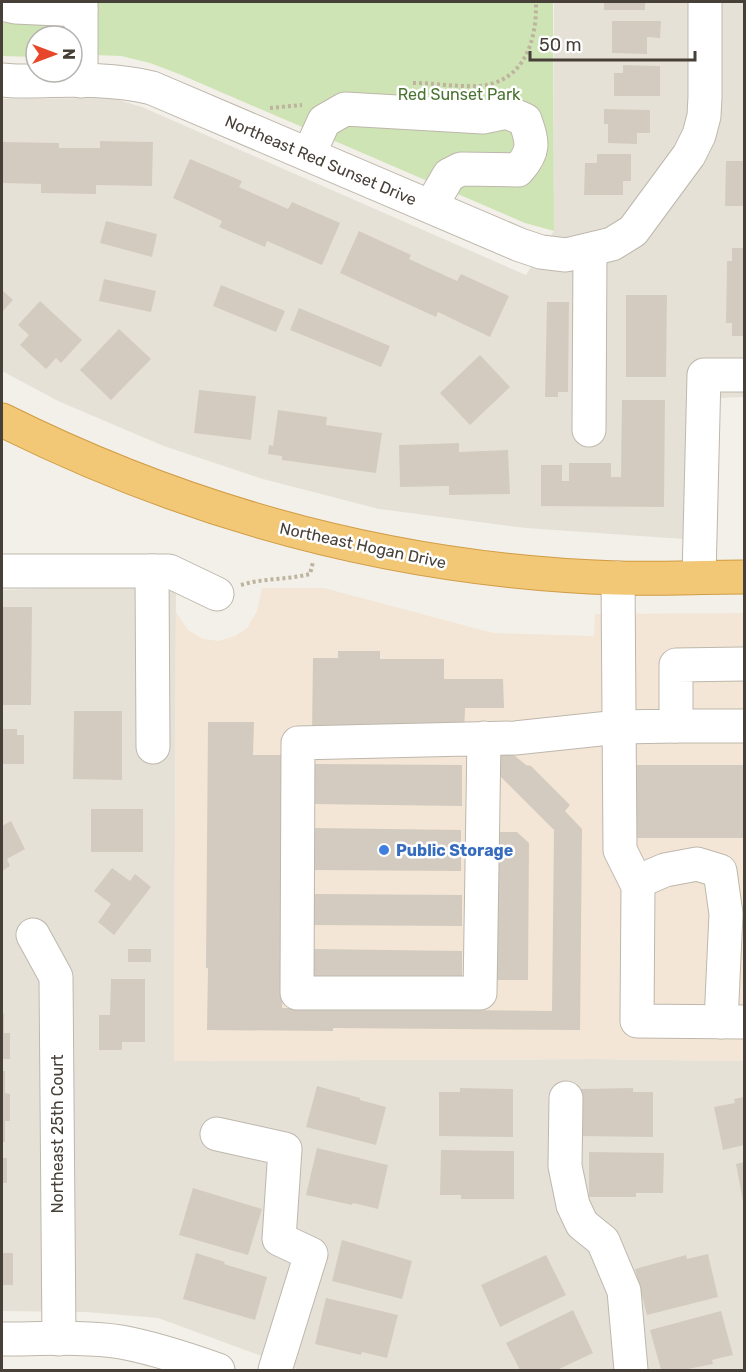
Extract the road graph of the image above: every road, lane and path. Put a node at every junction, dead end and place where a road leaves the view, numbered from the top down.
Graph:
1 (536, 2) edge
2 (705, 2) edge
3 (2, 4) edge
4 (81, 6) edge
5 (81, 24) edge
6 (2, 80) edge
7 (24, 80) edge
8 (84, 81) edge
9 (406, 84) dead end
10 (310, 103) dead end
11 (247, 129) junction
12 (309, 154) junction
13 (431, 206) junction
14 (590, 250) junction
15 (744, 375) edge
16 (2, 420) edge
17 (589, 430) dead end
18 (320, 538) junction
19 (2, 571) edge
20 (152, 571) junction
21 (699, 577) junction
22 (744, 577) edge
23 (618, 578) junction
24 (217, 594) joint
25 (744, 664) edge
26 (676, 726) junction
27 (744, 726) edge
28 (619, 727) junction
29 (484, 738) junction
30 (153, 747) dead end
31 (637, 882) junction
32 (33, 935) dead end
33 (733, 1022) edge
34 (566, 1098) dead end
35 (217, 1134) dead end
36 (2, 1339) edge
37 (59, 1339) junction
38 (218, 1371) edge
39 (275, 1371) edge
40 (631, 1371) edge

1 - 9 path
2 - 14 street, Northeast Red Sunset Drive
3 - 4 street
4 - 5 street
6 - 7 street, Northeast Red Sunset Drive
8 - 11 street, Northeast Red Sunset Drive
10 - 11 path
11 - 12 street, Northeast Red Sunset Drive
12 - 13 street, Northeast Red Sunset Drive
12 - 13 street
13 - 14 street, Northeast Red Sunset Drive
14 - 17 street
15 - 21 street
16 - 18 highway, Northeast Hogan Drive
18 - 23 highway, Northeast Hogan Drive
18 - 24 path
19 - 20 street
20 - 24 street
20 - 30 street
21 - 22 highway, Northeast Hogan Drive
21 - 23 highway, Northeast Hogan Drive
23 - 28 street
25 - 26 street
26 - 27 street
26 - 28 street
28 - 29 street
28 - 31 street
29 - 29 street
31 - 33 street
31 - 33 street
32 - 37 street, Northeast 25th Court
34 - 40 street
35 - 39 street
36 - 37 street
37 - 38 street

